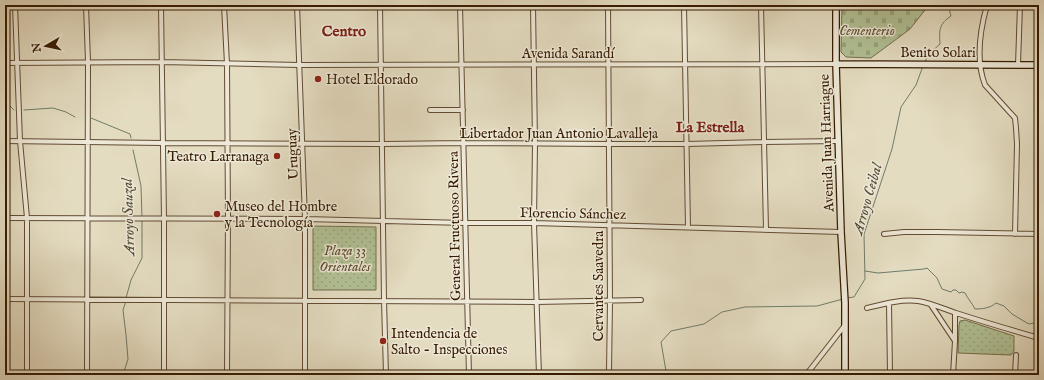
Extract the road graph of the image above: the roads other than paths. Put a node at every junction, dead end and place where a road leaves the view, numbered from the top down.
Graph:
1 (15, 5) edge
2 (86, 5) edge
3 (161, 5) edge
4 (224, 5) edge
5 (297, 5) edge
6 (380, 5) edge
7 (460, 5) edge
8 (533, 5) edge
9 (608, 5) edge
10 (684, 5) edge
11 (761, 5) edge
12 (836, 5) edge
13 (987, 5) edge
14 (1020, 5) edge
15 (88, 62) junction
16 (162, 62) junction
17 (5, 63) edge
18 (17, 63) junction
19 (227, 64) junction
20 (461, 64) junction
21 (533, 64) junction
22 (607, 64) junction
23 (685, 64) junction
24 (762, 64) junction
25 (836, 64) junction
26 (300, 65) junction
27 (381, 65) junction
28 (980, 65) junction
29 (1018, 65) junction
30 (1039, 65) edge
31 (430, 110) dead end
32 (463, 110) junction
33 (5, 141) edge
34 (20, 141) junction
35 (839, 141) junction
36 (88, 142) junction
37 (764, 142) junction
38 (163, 143) junction
39 (228, 143) junction
40 (302, 143) junction
41 (464, 143) junction
42 (535, 143) junction
43 (382, 144) junction
44 (608, 144) junction
45 (687, 144) junction
46 (5, 218) edge
47 (27, 218) junction
48 (88, 219) junction
49 (164, 219) junction
50 (228, 219) junction
51 (305, 219) junction
52 (384, 221) junction
53 (465, 222) junction
54 (534, 223) junction
55 (609, 225) junction
56 (688, 227) junction
57 (766, 230) junction
58 (841, 232) junction
59 (884, 234) dead end
60 (1015, 234) junction
61 (1039, 234) edge
62 (5, 298) edge
63 (27, 299) junction
64 (87, 299) junction
65 (227, 299) junction
66 (164, 300) junction
67 (306, 300) junction
68 (384, 300) junction
69 (642, 300) dead end
70 (467, 301) junction
71 (610, 301) junction
72 (536, 302) junction
73 (889, 303) junction
74 (931, 304) junction
75 (867, 308) dead end
76 (956, 313) junction
77 (845, 325) junction
78 (1039, 338) edge
79 (955, 341) junction
80 (1016, 355) dead end
81 (26, 375) edge
82 (87, 375) edge
83 (164, 375) edge
84 (227, 375) edge
85 (305, 375) edge
86 (386, 375) edge
87 (469, 375) edge
88 (538, 375) edge
89 (608, 375) edge
90 (806, 375) edge
91 (845, 375) edge
92 (890, 375) edge
93 (953, 375) edge
94 (1015, 375) edge

1 - 18 street
2 - 15 street
3 - 16 street
4 - 19 street
5 - 26 street, Uruguay
6 - 27 street
7 - 20 street, General Fructuoso Rivera
8 - 21 street
9 - 22 street, Cervantes Saavedra
10 - 23 street
11 - 24 street
12 - 25 street, Avenida Juan Harriague
13 - 28 street
14 - 29 street
15 - 16 street, Avenida Sarandí
15 - 18 street, Avenida Sarandí
15 - 36 street
16 - 19 street, Avenida Sarandí
16 - 38 street
17 - 18 street, Avenida Sarandí
18 - 34 street
19 - 26 street, Avenida Sarandí
19 - 39 street
20 - 21 street, Avenida Sarandí
20 - 27 street, Avenida Sarandí
20 - 32 street, General Fructuoso Rivera
21 - 22 street, Avenida Sarandí
21 - 42 street
22 - 23 street, Avenida Sarandí
22 - 44 street, Cervantes Saavedra
23 - 24 street, Avenida Sarandí
23 - 45 street
24 - 25 street, Avenida Sarandí
24 - 37 street
25 - 28 street, Benito Solari
25 - 35 street, Avenida Juan Harriague
26 - 27 street, Avenida Sarandí
26 - 40 street, Uruguay
27 - 43 street
28 - 29 street, Benito Solari
28 - 60 street
29 - 30 street, Benito Solari
31 - 32 street
32 - 41 street, General Fructuoso Rivera
33 - 34 street, Libertador Juan Antonio Lavalleja
34 - 36 street, Libertador Juan Antonio Lavalleja
34 - 47 street
35 - 37 street, Libertador Juan Antonio Lavalleja
35 - 58 street, Avenida Juan Harriague
36 - 38 street, Libertador Juan Antonio Lavalleja
36 - 48 street
37 - 45 street, Libertador Juan Antonio Lavalleja
37 - 57 street
38 - 39 street, Libertador Juan Antonio Lavalleja
38 - 49 street
39 - 40 street, Libertador Juan Antonio Lavalleja
39 - 50 street
40 - 43 street, Libertador Juan Antonio Lavalleja
40 - 51 street, Uruguay
41 - 42 street, Libertador Juan Antonio Lavalleja
41 - 43 street, Libertador Juan Antonio Lavalleja
41 - 53 street, General Fructuoso Rivera
42 - 44 street, Libertador Juan Antonio Lavalleja
42 - 54 street
43 - 52 street
44 - 45 street, Libertador Juan Antonio Lavalleja
44 - 55 street, Cervantes Saavedra
45 - 56 street
46 - 47 street, Florencio Sánchez
47 - 48 street, Florencio Sánchez
47 - 63 street
48 - 49 street, Florencio Sánchez
48 - 64 street
49 - 50 street, Florencio Sánchez
49 - 66 street
50 - 51 street, Florencio Sánchez
50 - 65 street
51 - 52 street, Florencio Sánchez
51 - 67 street, Uruguay
52 - 53 street, Florencio Sánchez
52 - 68 street
53 - 54 street, Florencio Sánchez
53 - 70 street, General Fructuoso Rivera
54 - 55 street, Florencio Sánchez
54 - 72 street
55 - 56 street, Florencio Sánchez
55 - 71 street, Cervantes Saavedra
56 - 57 street, Florencio Sánchez
57 - 58 street, Florencio Sánchez
58 - 77 street, Avenida Juan Harriague
59 - 60 street
60 - 61 street
62 - 63 street
63 - 64 street
63 - 81 street
64 - 66 street
64 - 82 street
65 - 66 street
65 - 67 street
65 - 84 street
66 - 83 street
67 - 68 street
67 - 85 street, Uruguay
68 - 70 street
68 - 86 street
69 - 71 street
70 - 72 street
70 - 87 street, General Fructuoso Rivera
71 - 72 street
71 - 89 street, Cervantes Saavedra
72 - 88 street
73 - 74 street
73 - 75 street
73 - 92 street
74 - 76 street
74 - 79 street
76 - 78 street
76 - 79 street
77 - 90 street
77 - 91 street, Avenida Juan Harriague
79 - 93 street
80 - 94 street

